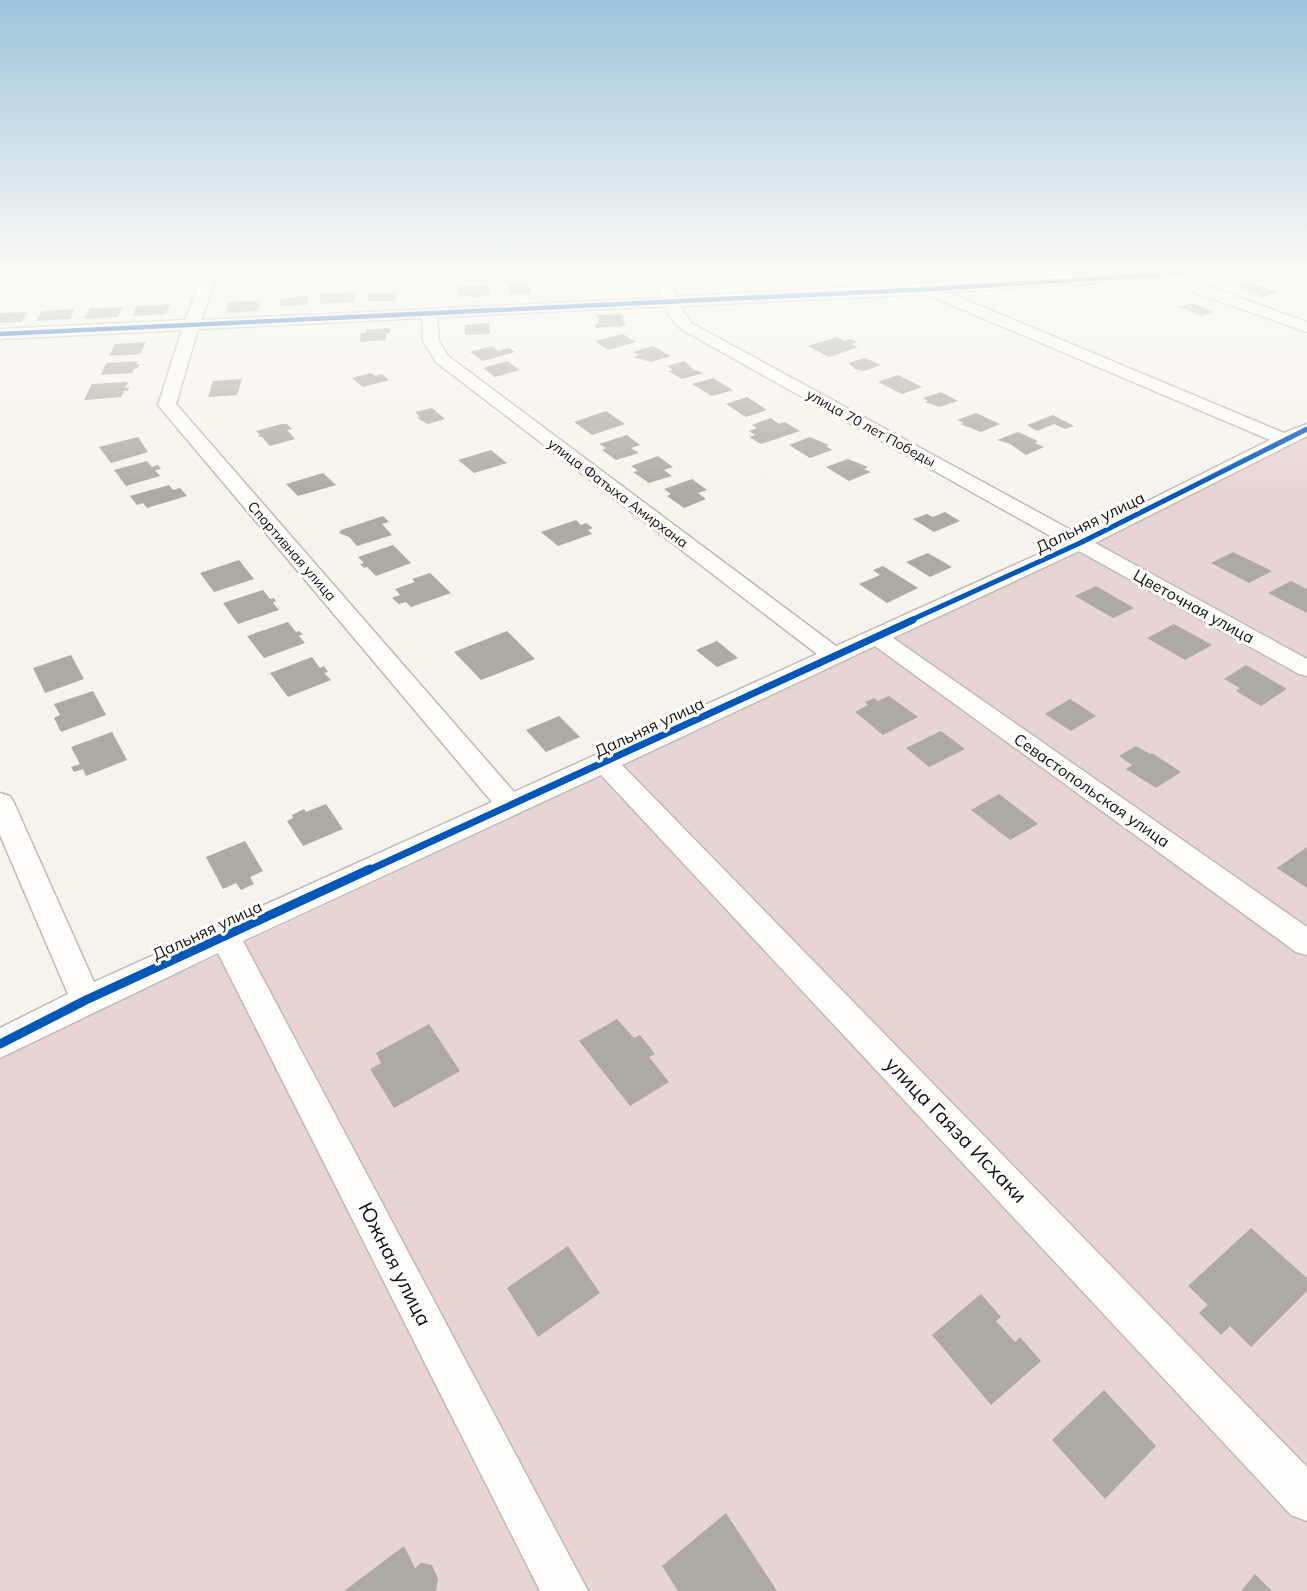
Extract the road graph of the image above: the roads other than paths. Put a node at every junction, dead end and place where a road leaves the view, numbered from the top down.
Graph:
1 (185, 344) edge
2 (433, 344) edge
3 (719, 344) edge
4 (1066, 344) edge
5 (1296, 435) edge
6 (1080, 543) junction
7 (878, 637) junction
8 (834, 656) junction
9 (1307, 669) edge
10 (604, 762) junction
11 (0, 803) edge
12 (510, 805) junction
13 (225, 936) junction
14 (1307, 943) edge
15 (86, 1000) junction
16 (0, 1044) edge
17 (1307, 1498) edge
18 (565, 1591) edge

1 - 12 street, Спортивная улица
2 - 8 street, улица Фатыха Амирхана
3 - 6 street, улица 70 лет Победы
4 - 5 street
5 - 6 street, Дальняя улица
6 - 7 street, Дальняя улица
6 - 9 street, Цветочная улица
7 - 8 street, Дальняя улица
7 - 14 street, Севастопольская улица
8 - 10 street, Дальняя улица
10 - 12 street, Дальняя улица
10 - 17 street, улица Гаяза Исхаки
11 - 15 street
12 - 13 street, Дальняя улица
13 - 15 street, Дальняя улица
13 - 18 street, Южная улица
15 - 16 street, Дальняя улица

